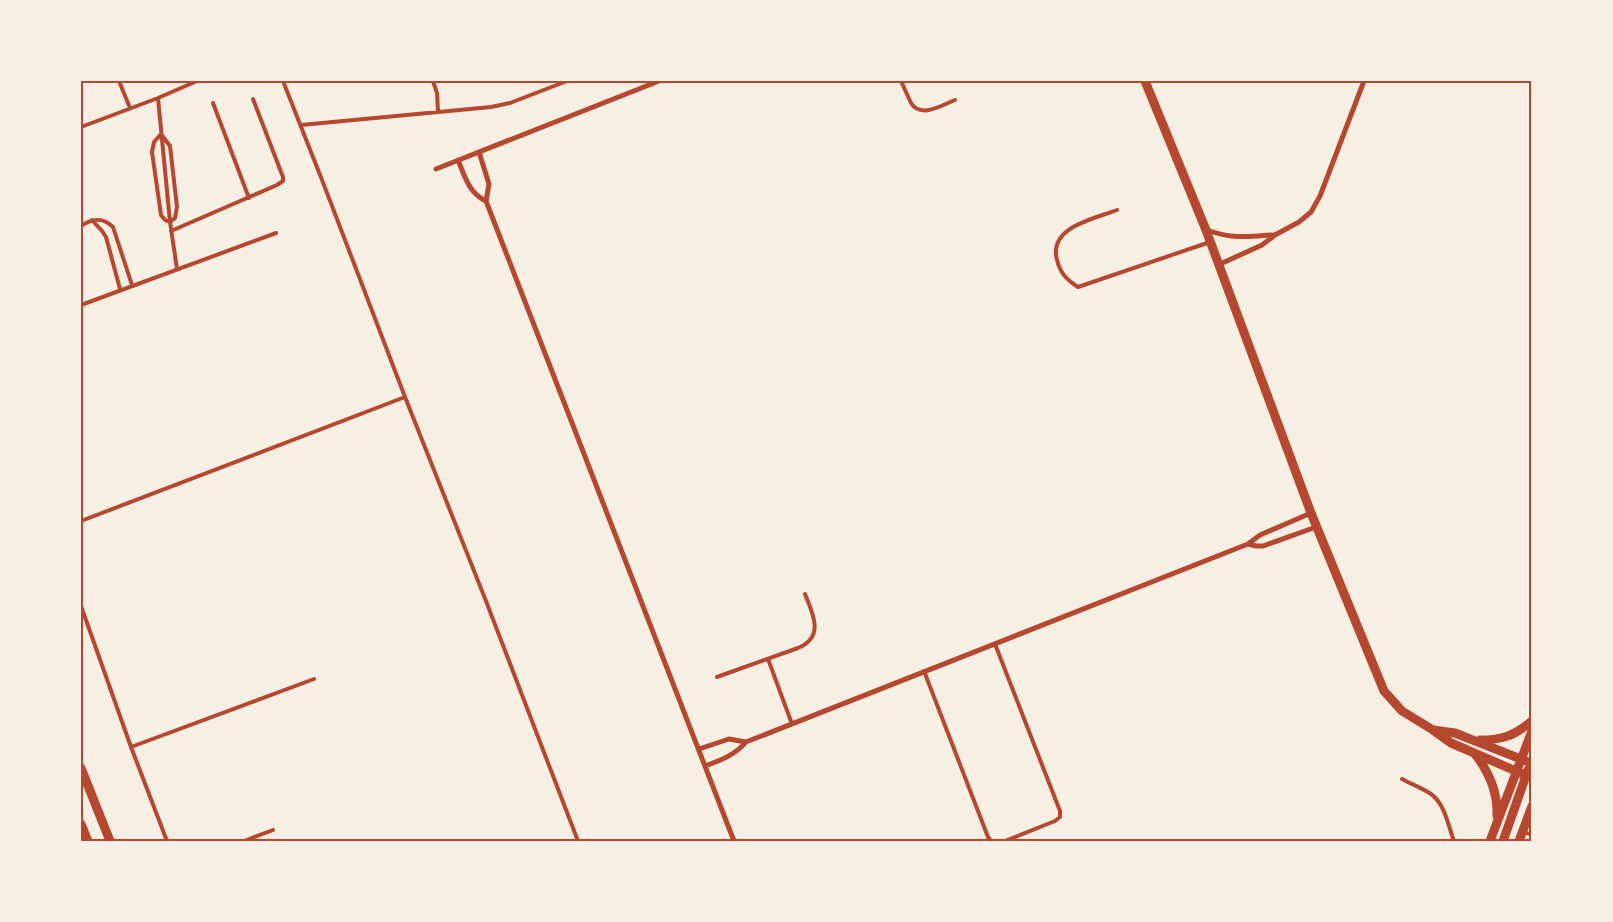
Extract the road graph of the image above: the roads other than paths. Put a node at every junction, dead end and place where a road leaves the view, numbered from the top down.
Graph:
1 (119, 81) edge
2 (197, 81) edge
3 (283, 81) edge
4 (433, 81) edge
5 (567, 81) edge
6 (659, 81) edge
7 (902, 81) edge
8 (1145, 81) edge
9 (1364, 81) edge
10 (158, 98) junction
11 (253, 99) dead end
12 (955, 100) dead end
13 (213, 103) dead end
14 (130, 108) junction
15 (438, 112) junction
16 (301, 125) junction
17 (81, 127) edge
18 (161, 134) junction
19 (479, 152) junction
20 (458, 160) junction
21 (436, 169) dead end
22 (249, 198) junction
23 (486, 201) junction
24 (1117, 210) dead end
25 (92, 220) junction
26 (170, 222) junction
27 (81, 226) edge
28 (1206, 230) junction
29 (171, 232) junction
30 (276, 232) dead end
31 (1275, 235) junction
32 (1210, 242) junction
33 (1218, 265) junction
34 (178, 269) junction
35 (132, 285) junction
36 (120, 289) junction
37 (81, 304) edge
38 (404, 396) junction
39 (1311, 513) junction
40 (81, 521) edge
41 (1316, 527) junction
42 (1248, 544) junction
43 (805, 594) dead end
44 (81, 606) edge
45 (995, 644) junction
46 (768, 659) junction
47 (924, 672) junction
48 (717, 678) dead end
49 (314, 679) dead end
50 (1532, 721) edge
51 (792, 724) junction
52 (1433, 730) junction
53 (1532, 731) edge
54 (1475, 740) junction
55 (746, 742) junction
56 (131, 747) junction
57 (699, 749) junction
58 (1475, 754) junction
59 (1520, 759) junction
60 (1531, 762) edge
61 (706, 766) junction
62 (81, 768) edge
63 (1515, 772) junction
64 (1529, 777) edge
65 (1402, 779) dead end
66 (1532, 806) edge
67 (1496, 822) junction
68 (81, 824) edge
69 (273, 830) dead end
70 (1522, 831) junction
71 (1532, 835) edge
72 (88, 841) edge
73 (110, 841) edge
74 (167, 841) edge
75 (244, 841) edge
76 (578, 841) edge
77 (734, 841) edge
78 (991, 841) edge
79 (1005, 841) edge
80 (1454, 841) edge
81 (1490, 841) edge
82 (1502, 841) edge
83 (1519, 841) edge

1 - 14 lane
2 - 10 lane
3 - 16 lane
4 - 15 lane
5 - 15 lane
6 - 19 street
7 - 12 lane
8 - 28 street
9 - 31 street
10 - 14 lane
10 - 18 lane
11 - 22 lane
13 - 22 lane
14 - 17 lane
15 - 16 lane
16 - 38 lane
18 - 26 lane
18 - 26 lane
18 - 26 lane
19 - 20 street
19 - 23 street
20 - 21 street
20 - 23 street
22 - 29 lane
23 - 57 street
24 - 32 lane
25 - 27 lane
25 - 35 lane
25 - 36 lane
26 - 29 lane
28 - 31 street
28 - 32 street
29 - 34 lane
30 - 34 lane
31 - 33 street
32 - 33 street
33 - 39 street
34 - 35 lane
35 - 36 lane
36 - 37 lane
38 - 40 lane
38 - 76 lane
39 - 41 street
39 - 42 street
41 - 42 street
41 - 52 street
42 - 45 street
43 - 46 lane
44 - 56 lane
45 - 47 street
45 - 79 lane
46 - 48 lane
46 - 51 lane
47 - 51 street
47 - 78 lane
49 - 56 lane
50 - 54 street
51 - 55 street
52 - 54 street
52 - 58 street
53 - 59 street
54 - 59 street
55 - 57 street
55 - 61 street
56 - 74 lane
57 - 61 street
58 - 63 street
58 - 67 street
59 - 60 street
59 - 63 street
60 - 64 street
61 - 77 street
62 - 73 street
63 - 64 street
63 - 67 street
64 - 82 street
65 - 80 lane
66 - 70 street
67 - 81 street
68 - 72 street
69 - 75 lane
70 - 71 lane
70 - 83 street

